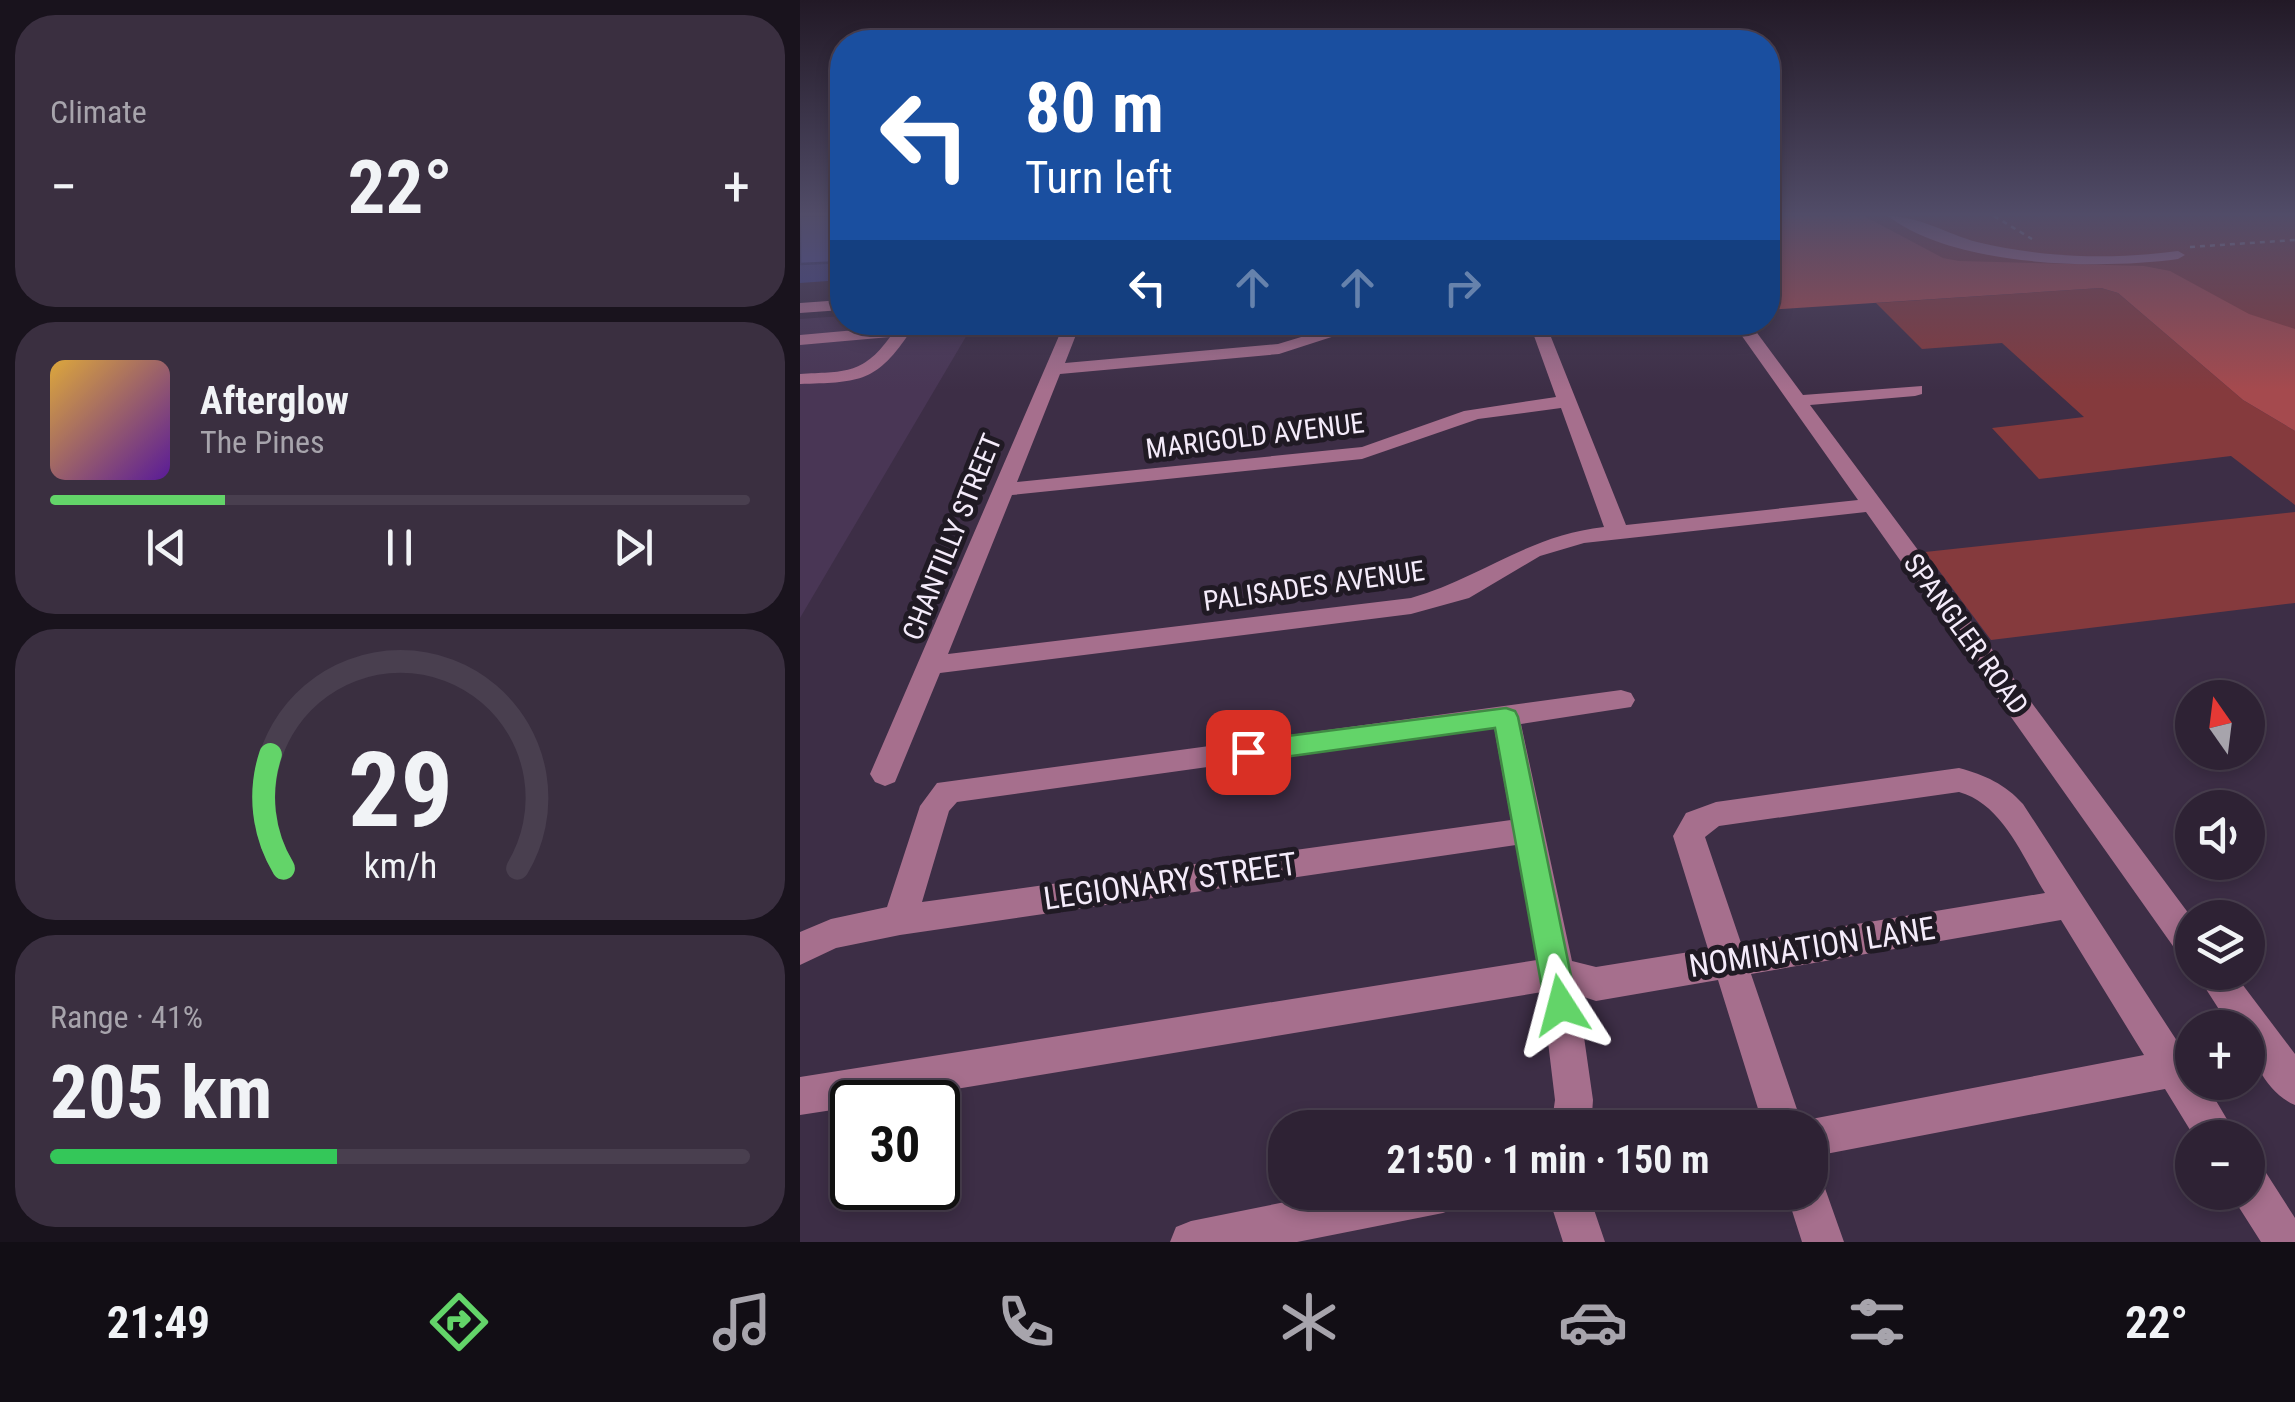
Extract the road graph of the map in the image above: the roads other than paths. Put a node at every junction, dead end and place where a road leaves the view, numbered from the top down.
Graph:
1 (830, 306) edge
2 (800, 308) edge
3 (856, 335) edge
4 (900, 335) edge
5 (1068, 335) edge
6 (1292, 335) edge
7 (1330, 335) edge
8 (1541, 335) edge
9 (1749, 335) edge
10 (800, 340) edge
11 (1300, 345) junction
12 (1054, 369) junction
13 (800, 379) edge
14 (1915, 390) dead end
15 (1797, 401) junction
16 (1567, 402) junction
17 (1003, 490) junction
18 (1872, 504) junction
19 (1617, 532) junction
20 (932, 665) junction
21 (1621, 700) dead end
22 (1506, 717) junction
23 (885, 774) dead end
24 (1528, 830) junction
25 (2069, 904) junction
26 (900, 920) junction
27 (2175, 923) edge
28 (807, 945) edge
29 (1729, 960) junction
30 (1557, 973) junction
31 (2225, 990) edge
32 (2172, 1069) junction
33 (2295, 1086) edge
34 (800, 1096) edge
35 (1573, 1110) edge
36 (1778, 1110) edge
37 (2206, 1120) edge
38 (1828, 1134) edge
39 (2265, 1209) edge
40 (1352, 1210) edge
41 (1574, 1210) edge
42 (1812, 1210) edge
43 (1191, 1242) edge
44 (1584, 1242) edge
45 (1823, 1242) edge
46 (2286, 1242) edge

1 - 2 street
3 - 10 street
4 - 13 street
5 - 12 street, CHANTILLY STREET
6 - 11 street
7 - 11 street
8 - 16 street
9 - 15 street, SPANGLER ROAD
11 - 12 street
12 - 17 street, CHANTILLY STREET
14 - 15 street
15 - 18 street, SPANGLER ROAD
16 - 17 street, MARIGOLD AVENUE
16 - 19 street
17 - 20 street, CHANTILLY STREET
18 - 19 street, PALISADES AVENUE
18 - 27 street, SPANGLER ROAD
19 - 20 street, PALISADES AVENUE
20 - 23 street, CHANTILLY STREET
21 - 22 street
22 - 24 street
22 - 26 street
24 - 26 street, LEGIONARY STREET
24 - 30 street
25 - 29 street, NOMINATION LANE
25 - 29 street
25 - 32 street
26 - 28 street, LEGIONARY STREET
29 - 30 street, NOMINATION LANE
29 - 36 street
30 - 34 street
30 - 35 street
31 - 33 street
32 - 37 street
32 - 38 street
39 - 46 street
40 - 43 street
41 - 44 street
42 - 45 street

